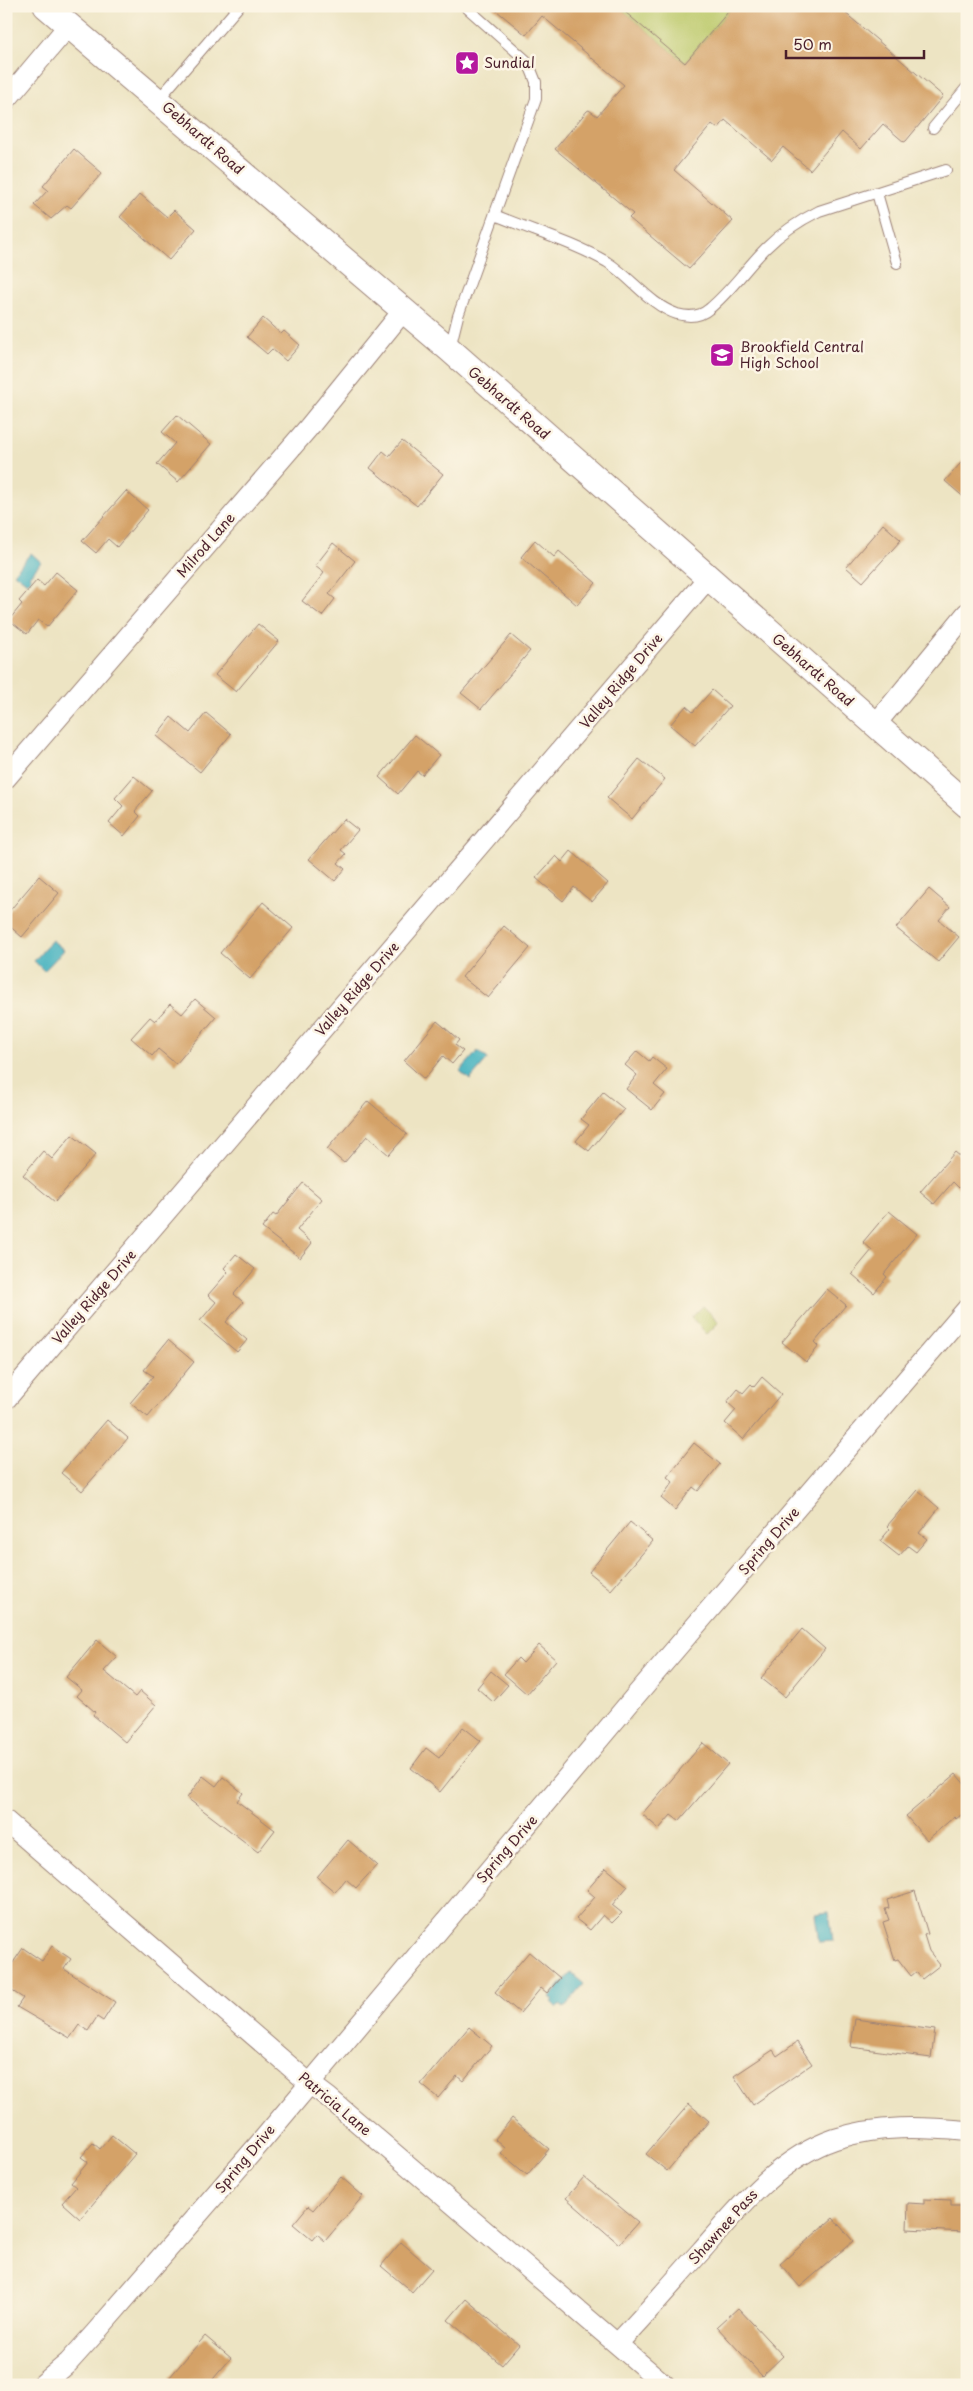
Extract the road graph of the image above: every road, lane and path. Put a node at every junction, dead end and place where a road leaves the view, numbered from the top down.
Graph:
1 (46, 6) edge
2 (239, 6) edge
3 (465, 6) edge
4 (69, 25) junction
5 (967, 87) edge
6 (6, 100) edge
7 (158, 100) junction
8 (932, 128) dead end
9 (946, 170) dead end
10 (877, 193) junction
11 (495, 215) junction
12 (897, 263) dead end
13 (403, 311) junction
14 (449, 349) junction
15 (708, 578) junction
16 (967, 613) edge
17 (875, 725) junction
18 (6, 778) edge
19 (967, 805) edge
20 (967, 1310) edge
21 (6, 1399) edge
22 (6, 1821) edge
23 (309, 2083) junction
24 (967, 2131) edge
25 (618, 2343) junction
26 (42, 2385) edge
27 (665, 2385) edge

1 - 4 street, Gebhardt Road
2 - 7 lane
3 - 11 lane
4 - 6 street
4 - 7 street, Gebhardt Road
5 - 8 lane
7 - 13 street, Gebhardt Road
9 - 10 lane
10 - 11 lane
10 - 12 lane
11 - 14 lane
13 - 14 street, Gebhardt Road
13 - 18 street, Milrod Lane
14 - 15 street, Gebhardt Road
15 - 17 street, Gebhardt Road
15 - 21 street, Valley Ridge Drive
16 - 17 street
17 - 19 street, Gebhardt Road
20 - 23 street, Spring Drive
22 - 23 street, Patricia Lane
23 - 25 street, Patricia Lane
23 - 26 street, Spring Drive
24 - 25 street, Shawnee Pass
25 - 27 street, Patricia Lane

